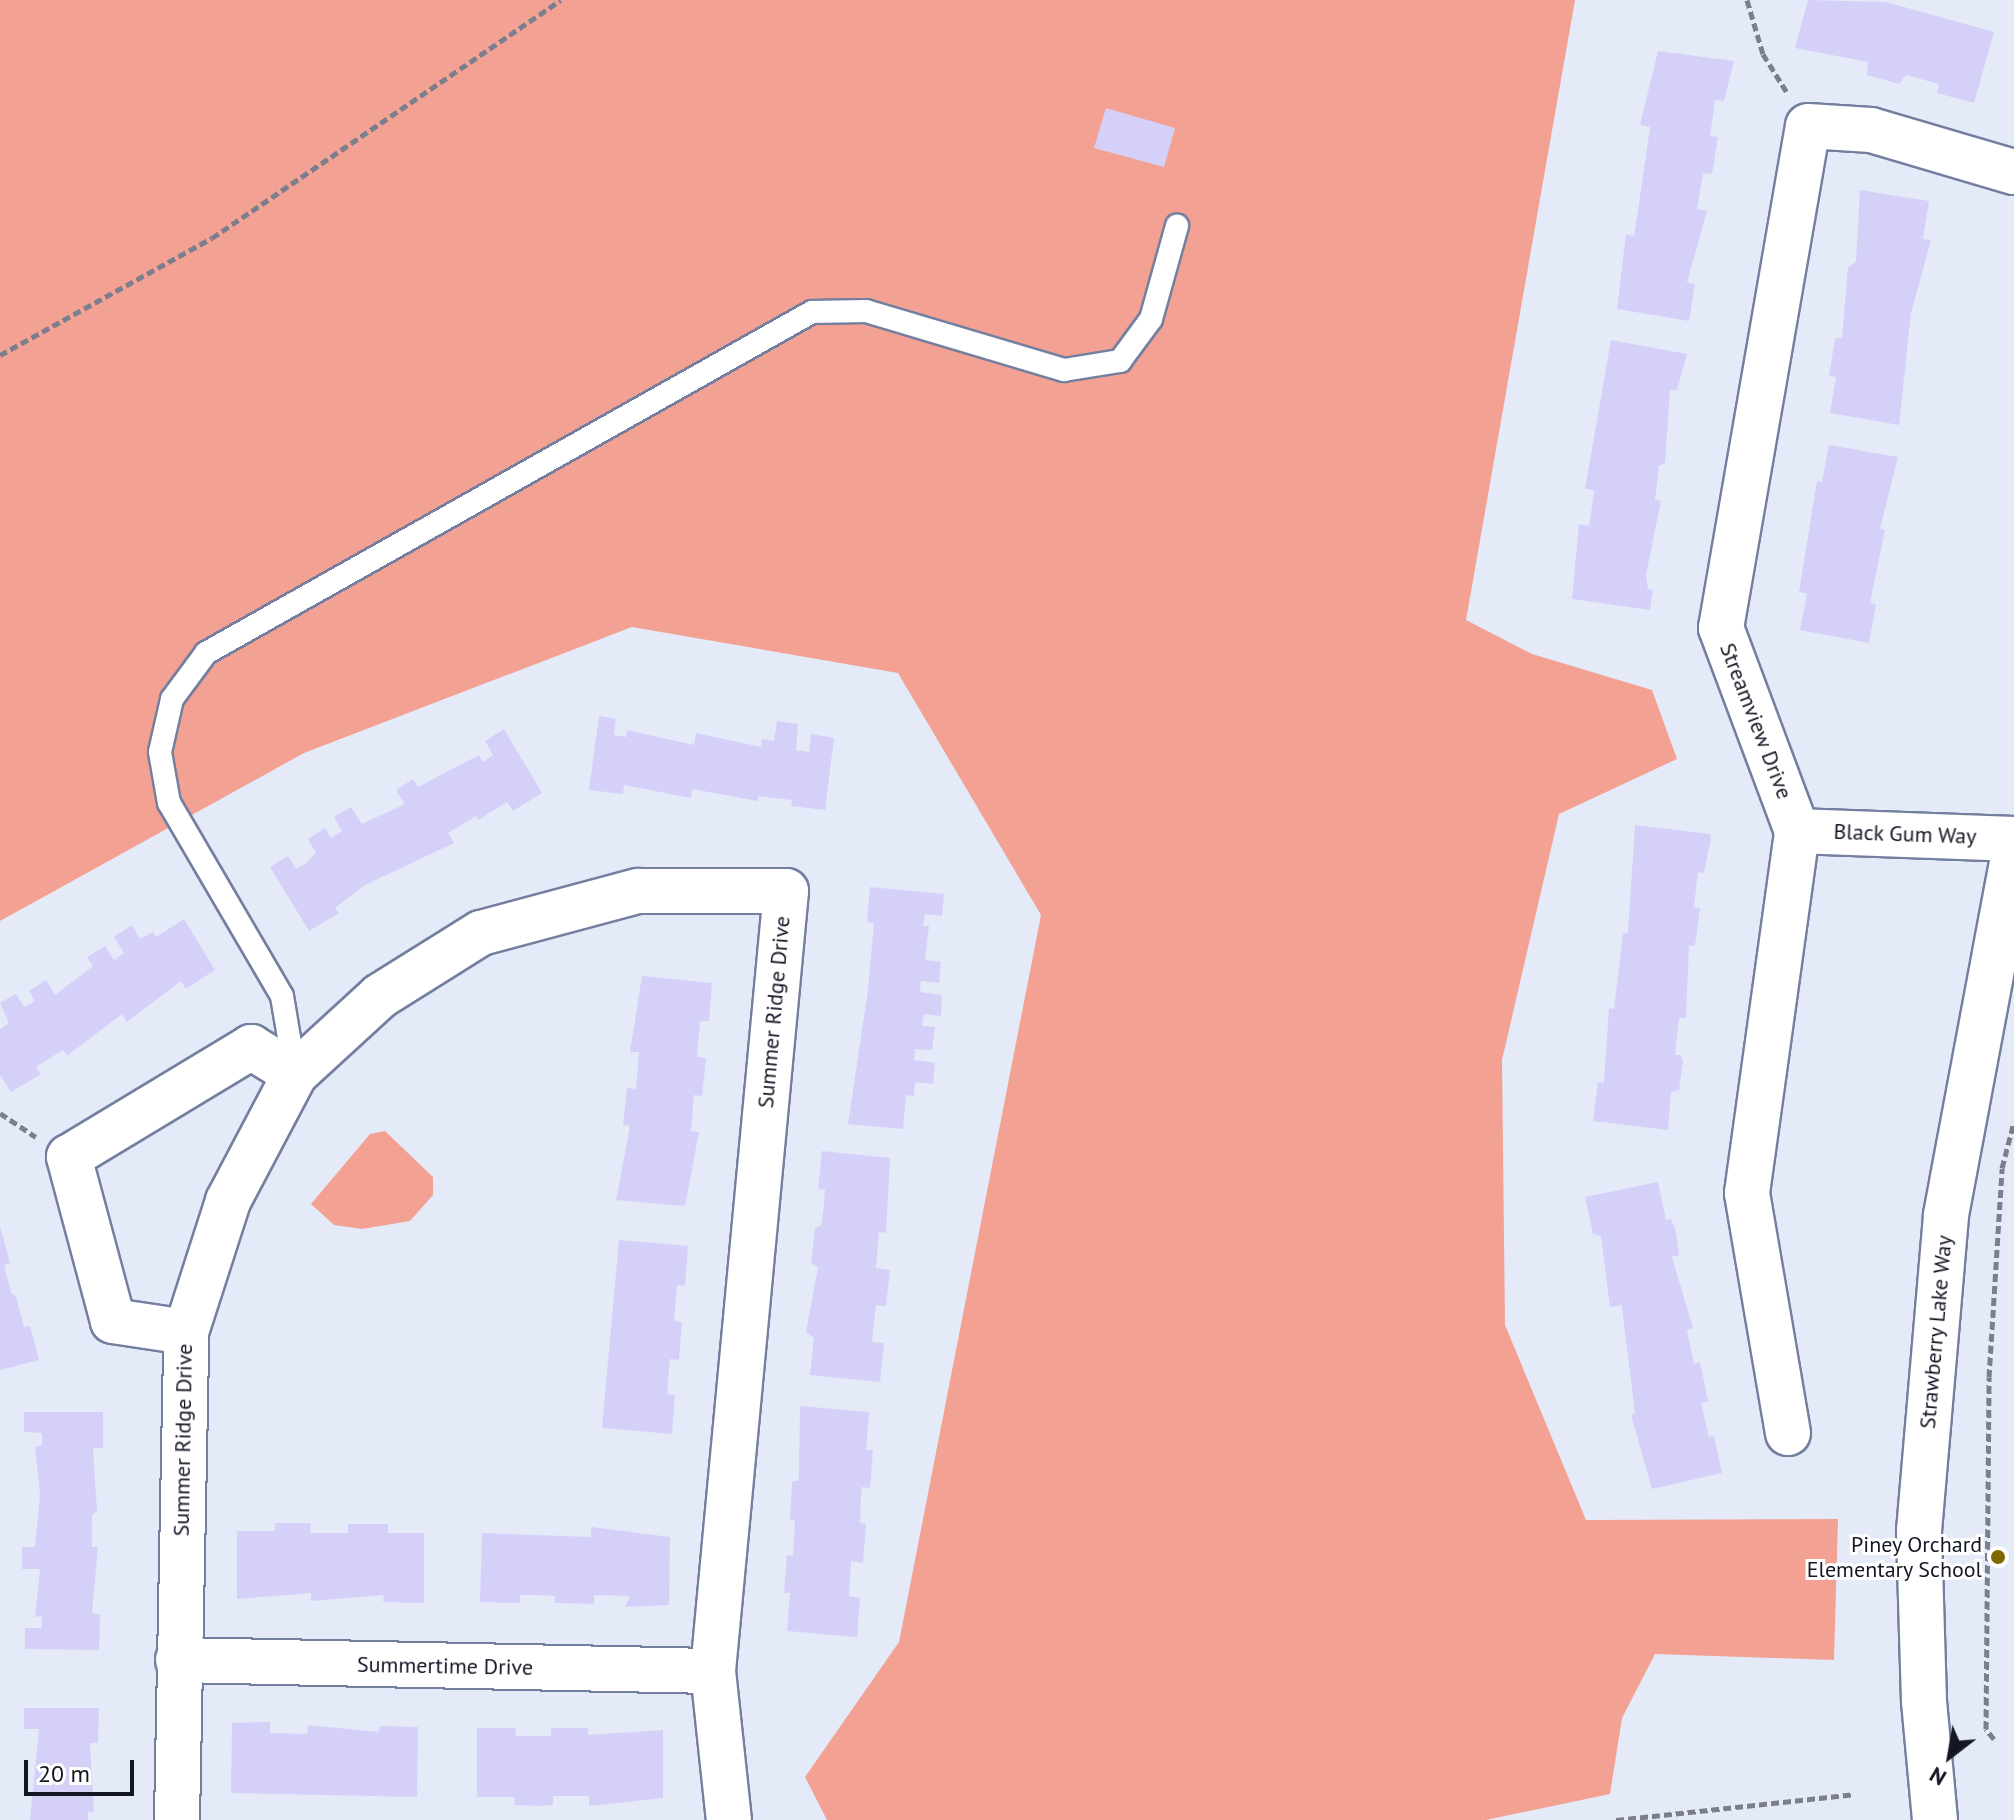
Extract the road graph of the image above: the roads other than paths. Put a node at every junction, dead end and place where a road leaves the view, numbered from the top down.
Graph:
1 (2014, 172) edge
2 (1177, 226) dead end
3 (1797, 831) junction
4 (2014, 839) edge
5 (2014, 850) edge
6 (295, 1074) junction
7 (186, 1332) junction
8 (1788, 1433) dead end
9 (178, 1660) junction
10 (713, 1671) junction
11 (177, 1820) edge
12 (729, 1820) edge
13 (1935, 1820) edge

1 - 3 street, Streamview Drive
2 - 6 lane
3 - 4 street, Black Gum Way
3 - 8 street, Streamview Drive
5 - 13 street, Strawberry Lake Way
6 - 7 street, Summer Ridge Drive
6 - 7 street
6 - 10 street, Summer Ridge Drive
7 - 9 street, Summer Ridge Drive
9 - 10 street, Summertime Drive
9 - 11 street, Summer Ridge Drive
10 - 12 street, Summer Ridge Drive

